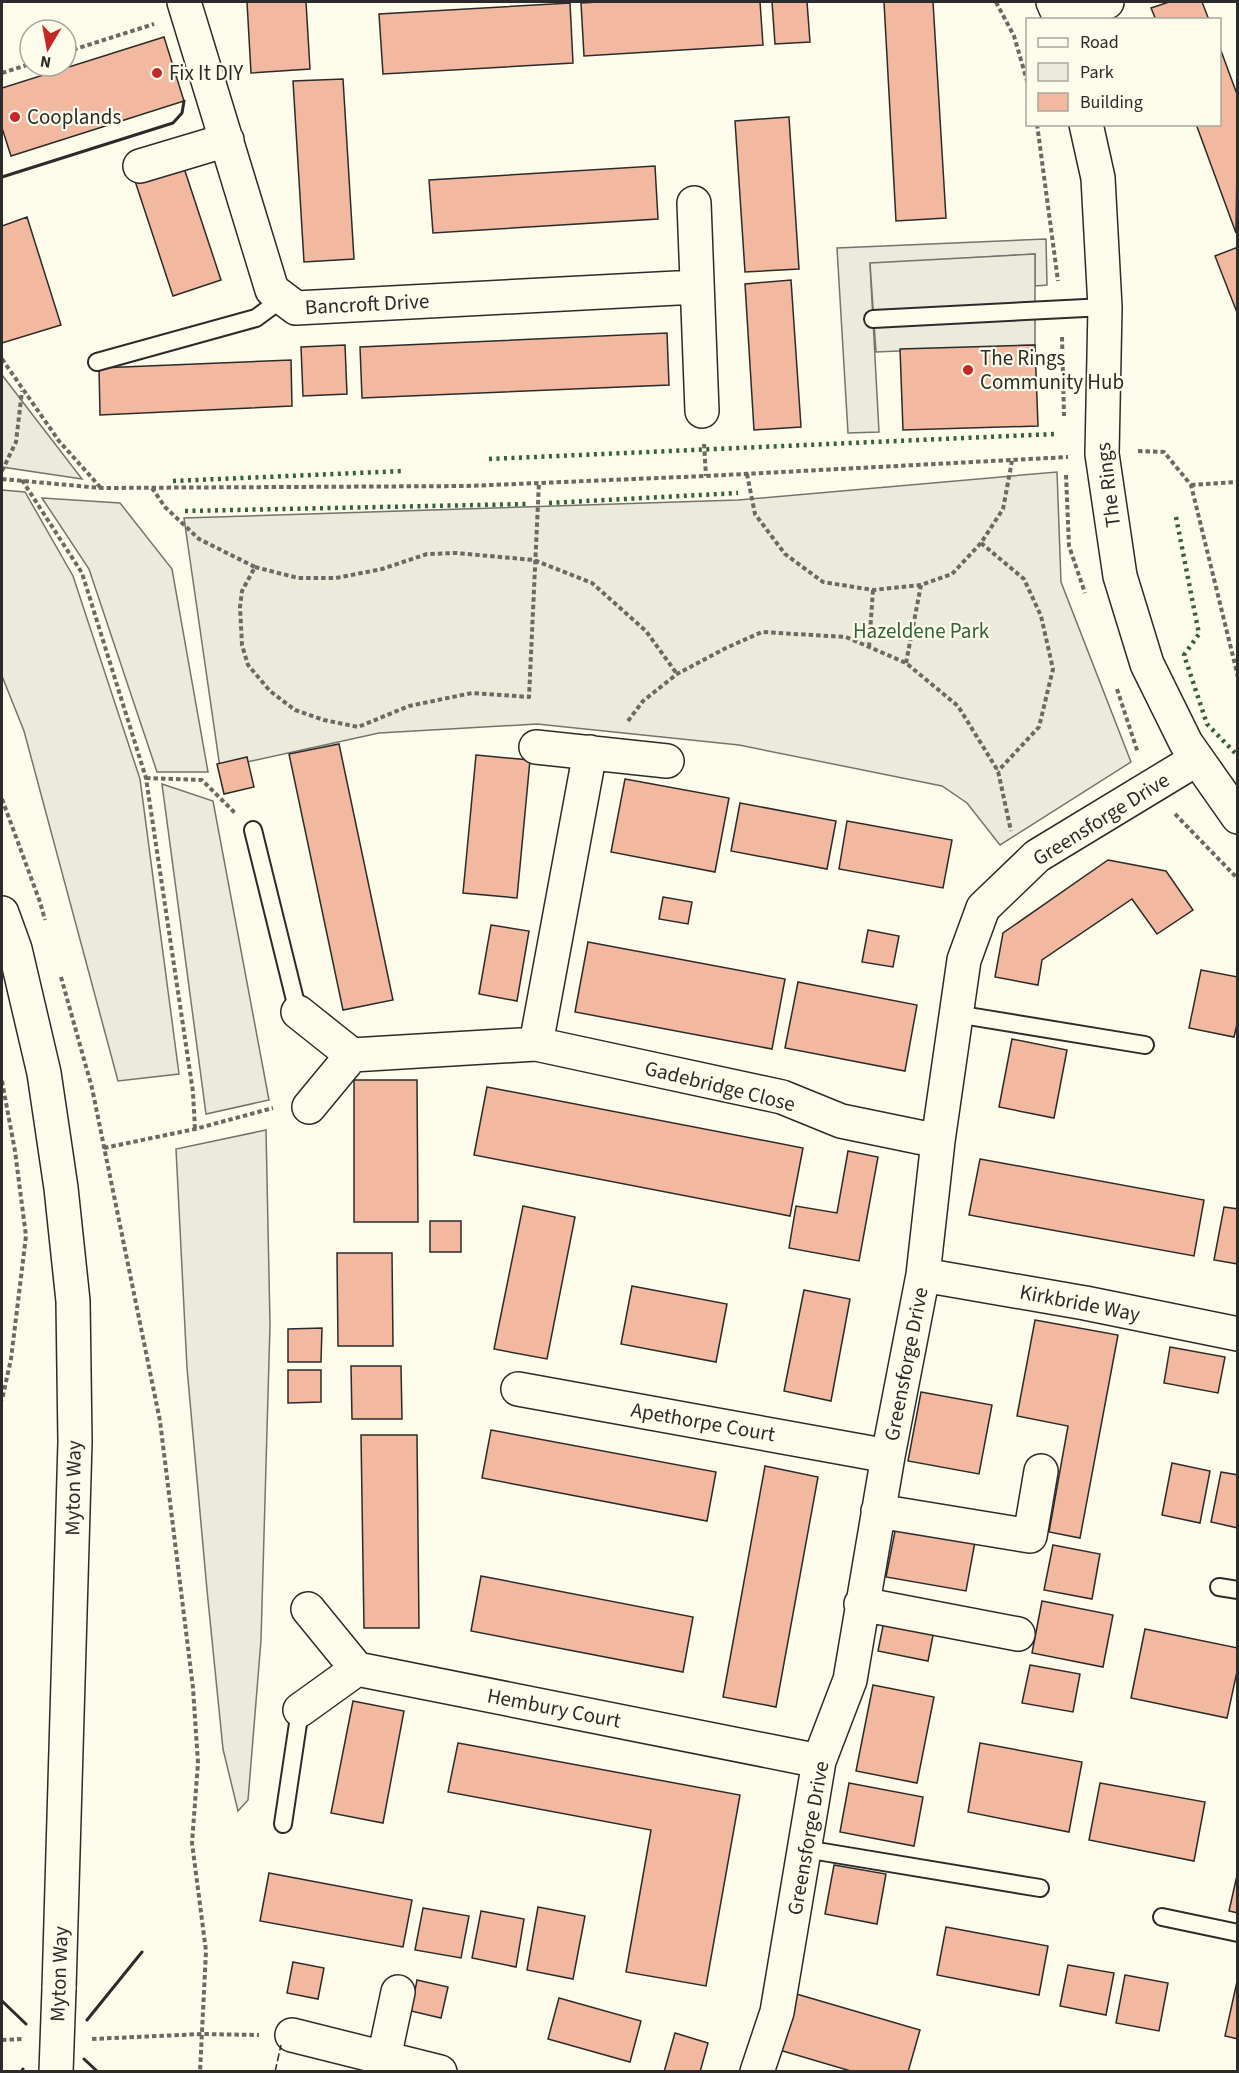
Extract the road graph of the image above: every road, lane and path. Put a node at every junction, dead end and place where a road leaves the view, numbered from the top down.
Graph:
1 (996, 2) edge
2 (1053, 2) edge
3 (1107, 2) edge
4 (186, 7) edge
5 (1061, 18) edge
6 (1067, 18) edge
7 (78, 48) edge
8 (18, 68) edge
9 (2, 73) edge
10 (1026, 77) edge
11 (1086, 126) edge
12 (227, 140) junction
13 (140, 166) dead end
14 (694, 203) dead end
15 (696, 287) junction
16 (284, 298) junction
17 (1105, 308) junction
18 (873, 318) dead end
19 (2, 359) edge
20 (97, 362) dead end
21 (22, 390) junction
22 (702, 411) dead end
23 (1101, 454) junction
24 (1012, 460) junction
25 (2, 471) edge
26 (747, 474) junction
27 (2, 479) edge
28 (21, 480) junction
29 (539, 482) junction
30 (1238, 482) edge
31 (1191, 484) junction
32 (101, 488) junction
33 (152, 488) junction
34 (981, 543) junction
35 (534, 560) junction
36 (255, 567) junction
37 (921, 585) junction
38 (873, 590) junction
39 (869, 647) junction
40 (1238, 650) edge
41 (1232, 656) junction
42 (906, 663) junction
43 (677, 674) junction
44 (1238, 677) edge
45 (536, 747) dead end
46 (601, 753) junction
47 (1197, 759) junction
48 (667, 761) dead end
49 (998, 771) junction
50 (146, 778) junction
51 (1150, 788) junction
52 (2, 799) edge
53 (1238, 817) edge
54 (253, 830) joint
55 (1012, 835) dead end
56 (1238, 879) edge
57 (2, 913) edge
58 (46, 924) dead end
59 (58, 968) dead end
60 (298, 1012) joint
61 (956, 1014) junction
62 (536, 1044) junction
63 (1145, 1045) dead end
64 (352, 1055) junction
65 (2, 1080) edge
66 (309, 1107) joint
67 (195, 1129) junction
68 (938, 1142) junction
69 (104, 1148) junction
70 (923, 1275) junction
71 (1238, 1334) edge
72 (518, 1389) dead end
73 (2, 1400) edge
74 (888, 1456) junction
75 (1041, 1471) dead end
76 (878, 1511) junction
77 (1219, 1587) dead end
78 (1238, 1590) edge
79 (861, 1604) junction
80 (308, 1609) dead end
81 (1018, 1634) dead end
82 (357, 1668) junction
83 (300, 1710) joint
84 (819, 1761) junction
85 (283, 1824) dead end
86 (805, 1849) junction
87 (1040, 1888) dead end
88 (1162, 1917) dead end
89 (1238, 1933) edge
90 (398, 1992) dead end
91 (202, 2034) junction
92 (292, 2035) joint
93 (26, 2039) dead end
94 (86, 2039) dead end
95 (2, 2040) edge
96 (384, 2058) junction
97 (56, 2072) edge
98 (200, 2072) edge
99 (440, 2072) edge
100 (757, 2072) edge

1 - 10 path
2 - 5 street
3 - 6 street
4 - 7 path
4 - 12 street, Bancroft Drive
8 - 9 path
11 - 17 street, The Rings
12 - 13 street
12 - 16 street, Bancroft Drive
14 - 15 street
15 - 16 street, Bancroft Drive
15 - 22 street
16 - 20 lane
17 - 18 lane
17 - 23 street, The Rings
19 - 21 path
21 - 25 path
21 - 32 path
23 - 24 path
23 - 31 path
23 - 47 street, The Rings
24 - 26 path
24 - 34 path
26 - 29 path
26 - 38 path
27 - 28 path
28 - 32 path
28 - 50 path
29 - 33 path
29 - 35 path
30 - 31 path
31 - 41 path
32 - 33 path
33 - 36 path
34 - 37 path
34 - 49 path
35 - 36 path
35 - 36 path
35 - 43 path
37 - 38 path
37 - 42 path
38 - 39 path
39 - 42 path
39 - 43 path
40 - 41 path
41 - 44 path
42 - 49 path
43 - 46 path
45 - 46 street
46 - 48 street
46 - 62 street
47 - 51 street, Greensforge Drive
47 - 53 street, The Rings
49 - 55 path
50 - 54 path
50 - 67 path
51 - 56 path
51 - 61 street, Greensforge Drive
52 - 58 path
54 - 60 lane
57 - 97 street, Myton Way, bridge
59 - 69 path
60 - 64 street
61 - 63 lane
61 - 68 street, Greensforge Drive
62 - 64 street, Gadebridge Close
62 - 68 street, Gadebridge Close
64 - 66 street
65 - 73 path
66 - 67 path
67 - 69 path
68 - 70 street, Greensforge Drive
69 - 91 path
70 - 71 street, Kirkbride Way
70 - 74 street, Greensforge Drive
72 - 74 street, Apethorpe Court
74 - 76 street, Greensforge Drive
75 - 76 street
76 - 79 street, Greensforge Drive
77 - 78 lane
79 - 81 street
79 - 84 street, Greensforge Drive
80 - 82 street
82 - 83 street
82 - 84 street, Hembury Court
83 - 85 lane
84 - 86 street, Greensforge Drive
86 - 87 lane
86 - 100 street, Greensforge Drive
88 - 89 lane
90 - 96 street
91 - 92 path
91 - 94 path
91 - 98 path
92 - 96 street
93 - 95 path
96 - 99 street

